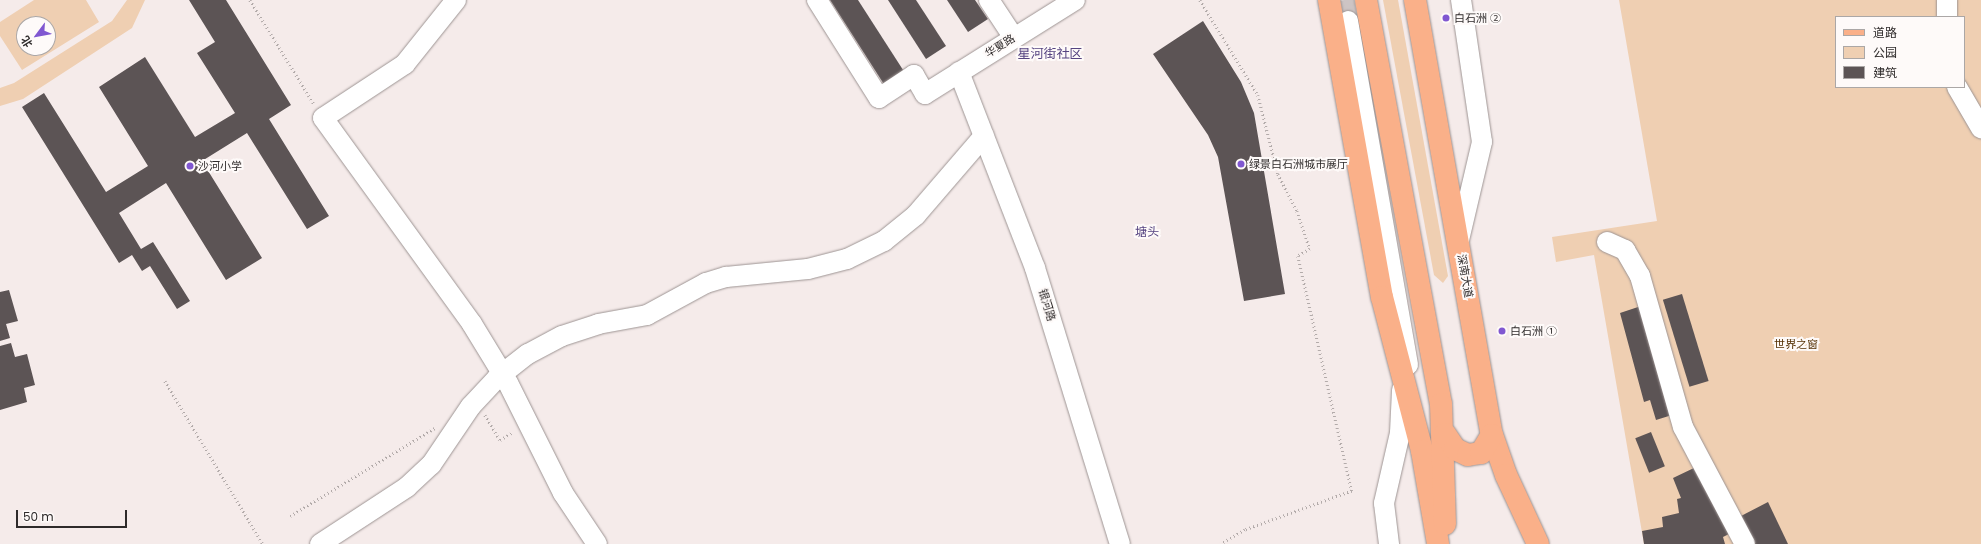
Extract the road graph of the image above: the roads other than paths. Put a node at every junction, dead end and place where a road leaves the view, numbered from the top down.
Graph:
1 (456, 0) edge
2 (817, 0) edge
3 (989, 0) edge
4 (1075, 0) edge
5 (1329, 0) edge
6 (1366, 0) edge
7 (1415, 0) edge
8 (1461, 0) edge
9 (1947, 0) edge
10 (1947, 16) edge
11 (1348, 21) tunnel mouth
12 (1014, 38) junction
13 (959, 72) junction
14 (1958, 88) edge
15 (1981, 128) edge
16 (984, 136) junction
17 (1458, 240) junction
18 (1607, 242) dead end
19 (1400, 368) junction
20 (502, 374) junction
21 (1445, 434) junction
22 (1492, 436) junction
23 (1422, 451) junction
24 (320, 544) edge
25 (597, 544) edge
26 (1120, 544) edge
27 (1390, 544) edge
28 (1438, 544) edge
29 (1445, 544) edge
30 (1538, 544) edge
31 (1745, 544) edge

1 - 20 street
2 - 13 street, 华夏路
3 - 12 street
4 - 12 street, 华夏路
5 - 19 main road
6 - 21 main road
7 - 17 main road, 深南大道
8 - 17 street
9 - 10 street
11 - 23 street
12 - 13 street, 华夏路
13 - 16 street, 银河路
14 - 15 street
16 - 20 street
16 - 26 street, 银河路
17 - 22 main road, 深南大道
18 - 31 street
19 - 23 main road
19 - 27 street
20 - 24 street
20 - 25 street
21 - 22 main road
21 - 29 main road
22 - 30 main road, 深南大道
23 - 28 main road

